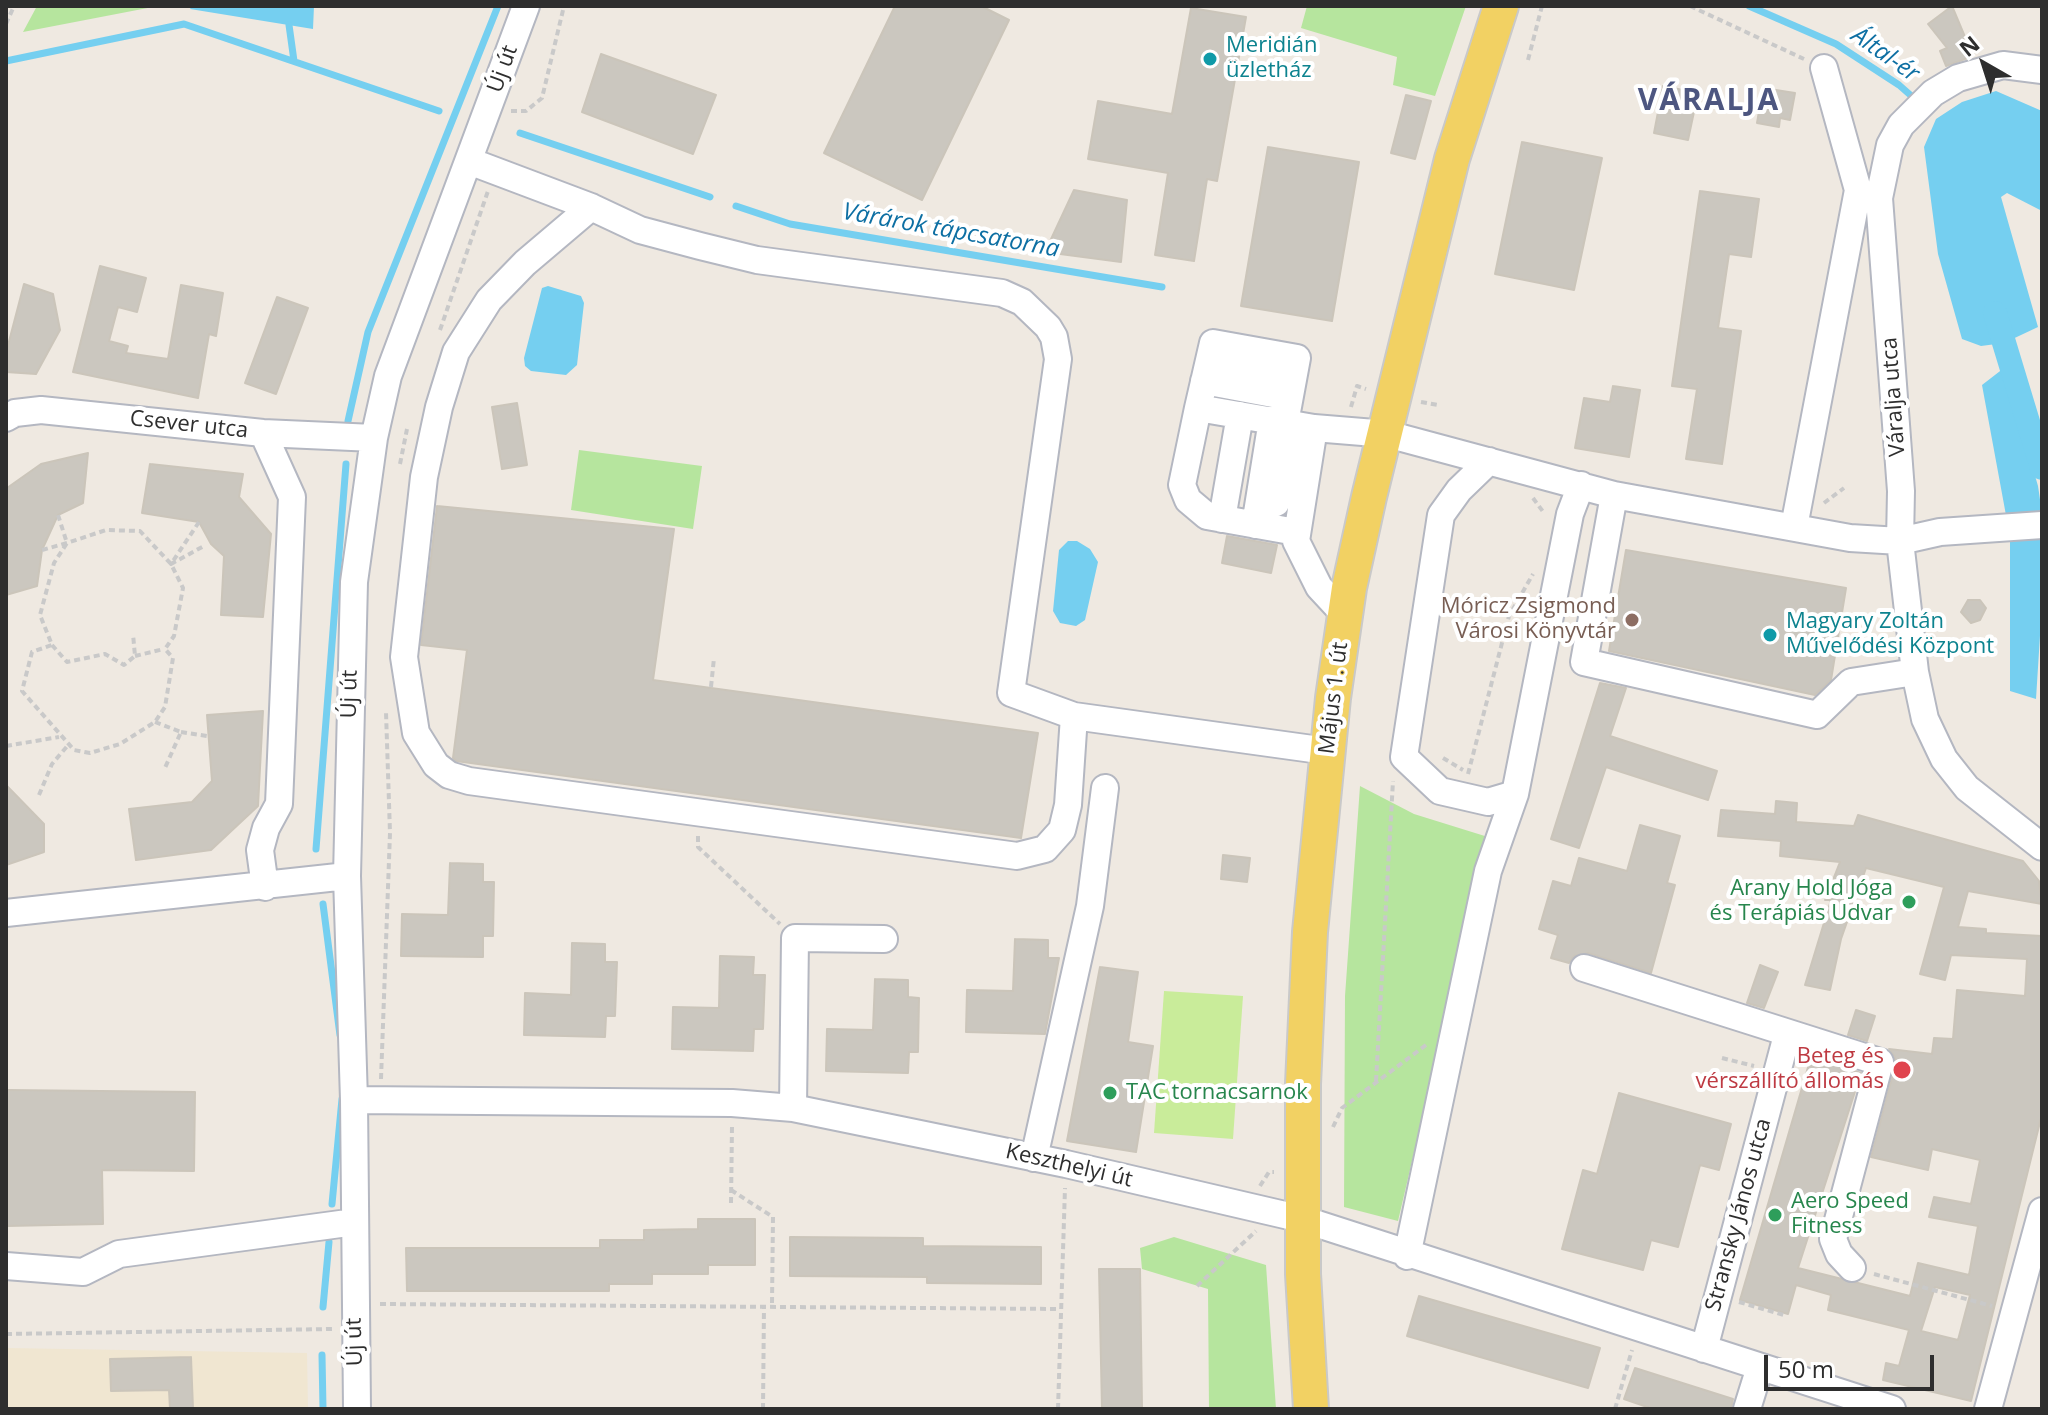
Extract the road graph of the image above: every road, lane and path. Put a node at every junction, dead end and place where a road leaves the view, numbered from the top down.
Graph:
1 (14, 6) edge
2 (526, 6) edge
3 (564, 6) edge
4 (1501, 6) edge
5 (1542, 6) edge
6 (1690, 6) edge
7 (6, 24) edge
8 (1528, 60) dead end
9 (1824, 68) joint
10 (2042, 70) edge
11 (487, 112) junction
12 (469, 161) junction
13 (1869, 194) junction
14 (591, 207) junction
15 (1209, 362) junction
16 (1282, 407) junction
17 (1198, 408) junction
18 (6, 418) edge
19 (263, 433) junction
20 (1387, 434) junction
21 (374, 438) junction
22 (1489, 461) junction
23 (1581, 485) junction
24 (1530, 495) dead end
25 (1614, 495) junction
26 (58, 515) dead end
27 (1546, 519) dead end
28 (199, 522) dead end
29 (1257, 525) junction
30 (2042, 525) edge
31 (1794, 527) junction
32 (1900, 541) junction
33 (67, 543) junction
34 (204, 546) dead end
35 (42, 550) dead end
36 (171, 564) junction
37 (1536, 569) dead end
38 (1345, 615) junction
39 (133, 634) dead end
40 (52, 645) junction
41 (165, 649) junction
42 (135, 656) junction
43 (714, 658) dead end
44 (1915, 672) junction
45 (711, 687) dead end
46 (1074, 716) junction
47 (155, 722) junction
48 (181, 732) junction
49 (207, 736) dead end
50 (59, 737) junction
51 (69, 744) junction
52 (6, 746) edge
53 (1327, 751) junction
54 (1404, 757) junction
55 (164, 770) dead end
56 (1105, 788) dead end
57 (1515, 794) junction
58 (39, 795) dead end
59 (1488, 802) junction
60 (698, 814) junction
61 (2042, 847) edge
62 (347, 876) junction
63 (265, 887) junction
64 (6, 913) edge
65 (795, 938) junction
66 (884, 939) dead end
67 (1584, 968) dead end
68 (1787, 1035) junction
69 (1427, 1044) dead end
70 (1722, 1058) dead end
71 (1753, 1065) dead end
72 (1376, 1081) junction
73 (354, 1100) junction
74 (732, 1103) junction
75 (793, 1108) junction
76 (1333, 1134) dead end
77 (1034, 1158) junction
78 (1066, 1164) junction
79 (1303, 1173) junction
80 (731, 1190) junction
81 (731, 1203) dead end
82 (1258, 1210) junction
83 (2042, 1211) edge
84 (1302, 1219) junction
85 (355, 1222) junction
86 (1407, 1256) junction
87 (6, 1266) edge
88 (1852, 1268) joint
89 (1197, 1286) dead end
90 (1737, 1301) dead end
91 (764, 1305) junction
92 (772, 1305) junction
93 (1059, 1309) junction
94 (2000, 1309) dead end
95 (354, 1316) junction
96 (1787, 1316) dead end
97 (1638, 1327) junction
98 (6, 1334) edge
99 (1704, 1349) junction
100 (1760, 1367) junction
101 (1856, 1403) edge
102 (357, 1409) edge
103 (763, 1409) edge
104 (1058, 1409) edge
105 (1311, 1409) edge
106 (1615, 1409) edge
107 (1747, 1409) edge
108 (1892, 1409) edge
109 (1988, 1409) edge

1 - 7 path
2 - 11 street, Új út
3 - 11 path
4 - 20 main road, Május 1. út
5 - 8 path
6 - 9 path
9 - 13 street
10 - 13 street, Váralja utca
11 - 12 street, Új út
12 - 14 street
12 - 21 street, Új út
13 - 31 street
13 - 32 street, Váralja utca
14 - 46 street
14 - 60 street
15 - 16 street
15 - 16 street
15 - 17 street
16 - 17 street
16 - 20 street
16 - 29 street
16 - 29 street
17 - 29 street
18 - 19 street, Csever utca
19 - 21 street, Csever utca
19 - 63 street
20 - 22 street
20 - 38 main road, Május 1. út
21 - 62 street, Új út
22 - 23 street
22 - 54 street
23 - 25 street
23 - 57 street
24 - 27 path
25 - 31 street
25 - 44 street
26 - 33 path
28 - 36 path
29 - 38 street
30 - 32 street
31 - 32 street
32 - 44 street, Váralja utca
33 - 35 path
33 - 36 path
33 - 40 path
34 - 36 path
36 - 41 path
37 - 59 path
38 - 53 main road, Május 1. út
39 - 42 path
40 - 42 path
40 - 50 path
41 - 42 path
41 - 47 path
43 - 45 path
44 - 61 street, Váralja utca
46 - 53 street
46 - 60 street
47 - 48 path
47 - 51 path
48 - 49 path
48 - 55 path
50 - 51 path
50 - 52 path
51 - 58 path
53 - 79 main road, Május 1. út
54 - 59 street
54 - 72 path
56 - 77 street
57 - 59 street
57 - 86 street
60 - 65 path
62 - 63 street
62 - 73 street, Új út
63 - 64 street
65 - 66 street
65 - 75 street
67 - 68 street
68 - 88 street
68 - 99 street, Stransky János utca
69 - 72 path
70 - 71 path
72 - 76 path
73 - 74 street, Keszthelyi út
73 - 85 street, Új út
74 - 75 street, Keszthelyi út
74 - 80 path
75 - 77 street, Keszthelyi út
77 - 78 street, Keszthelyi út
78 - 82 street, Keszthelyi út
78 - 93 path
79 - 82 path
79 - 84 main road, Május 1. út
80 - 81 path
80 - 92 path
82 - 84 street, Keszthelyi út
82 - 89 path
83 - 109 street
84 - 86 street, Keszthelyi út
84 - 105 main road, Május 1. út
85 - 87 street
85 - 95 street, Új út
86 - 97 street, Keszthelyi út
88 - 94 path
90 - 96 path
91 - 92 path
91 - 95 path
91 - 103 path
92 - 93 path
93 - 104 path
95 - 98 path
95 - 102 street, Új út
97 - 99 street, Keszthelyi út
97 - 106 path
99 - 100 street, Keszthelyi út
100 - 101 street, Keszthelyi út
100 - 107 street
101 - 108 street, Keszthelyi út

